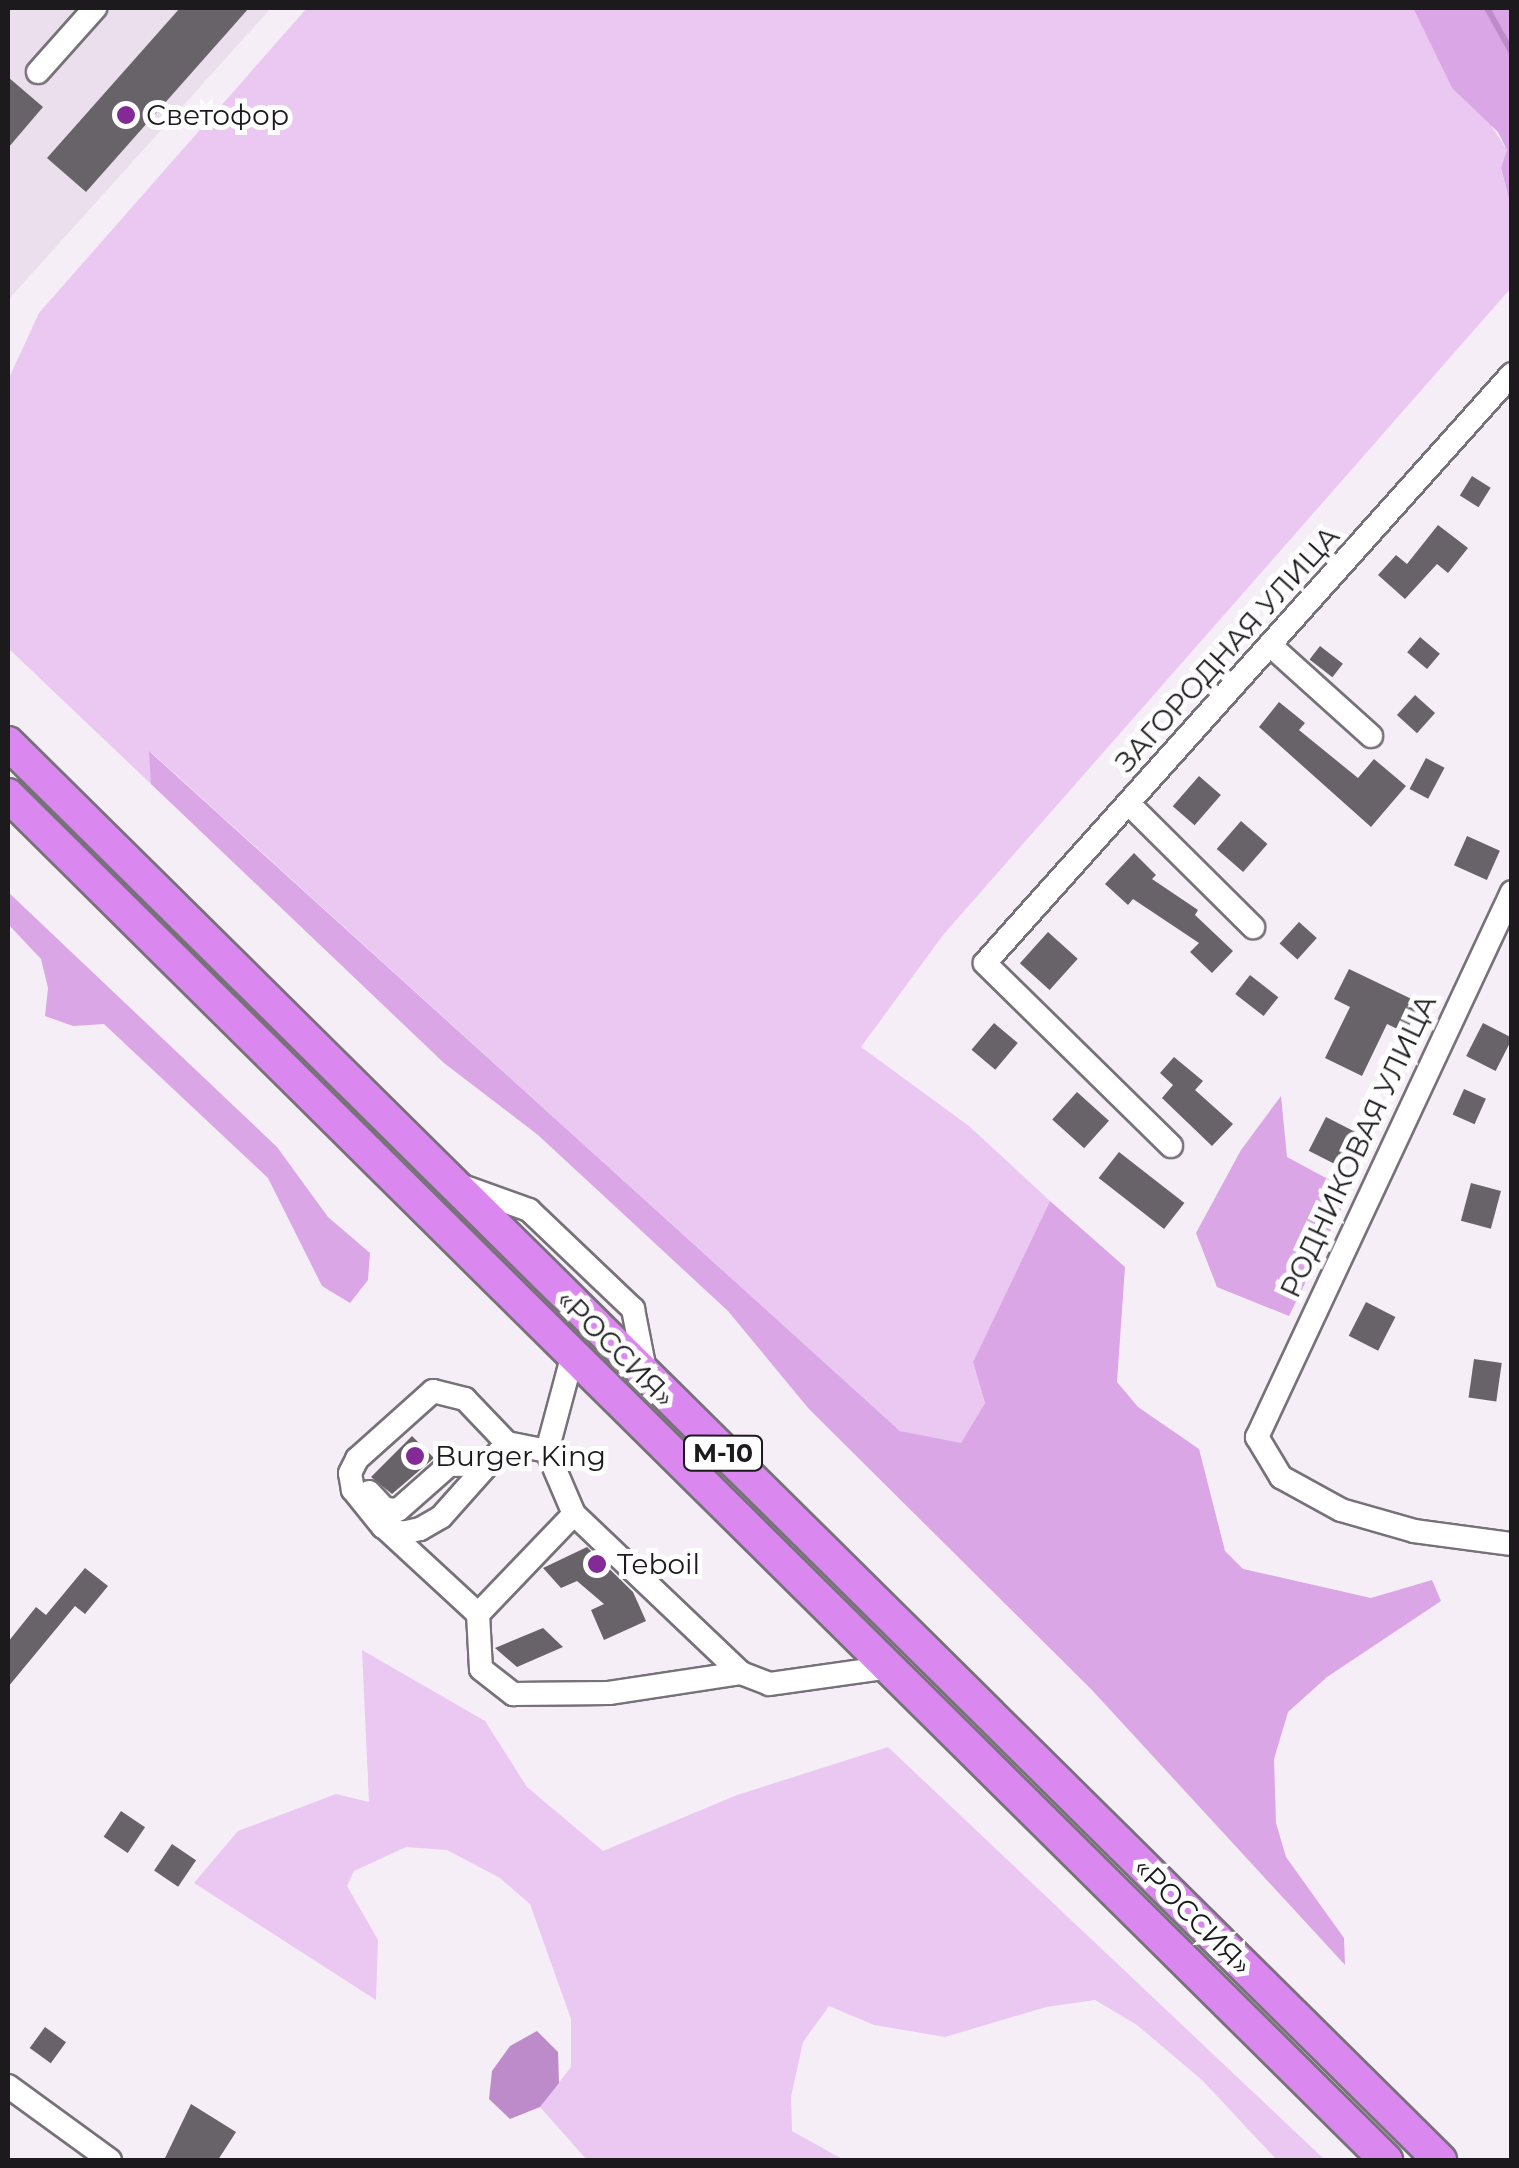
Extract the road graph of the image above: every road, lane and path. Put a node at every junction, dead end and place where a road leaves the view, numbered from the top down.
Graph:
1 (95, 8) edge
2 (38, 72) dead end
3 (1512, 374) edge
4 (1270, 645) junction
5 (1371, 736) dead end
6 (8, 743) edge
7 (8, 796) edge
8 (1129, 804) junction
9 (1512, 892) edge
10 (1253, 927) dead end
11 (1171, 1146) dead end
12 (573, 1354) junction
13 (446, 1390) junction
14 (507, 1443) junction
15 (547, 1450) junction
16 (488, 1464) junction
17 (574, 1514) junction
18 (383, 1526) junction
19 (1512, 1544) edge
20 (478, 1614) junction
21 (890, 1667) junction
22 (741, 1673) junction
23 (8, 2086) edge
24 (110, 2160) edge
25 (1386, 2160) edge
26 (1440, 2160) edge

1 - 2 street
3 - 4 street, ЗАГОРОДНАЯ УЛИЦА
4 - 5 street
4 - 8 street, ЗАГОРОДНАЯ УЛИЦА
6 - 26 highway, «РОССИЯ» / М-10
7 - 12 highway, «РОССИЯ» / М-10
8 - 10 street
8 - 11 street, ЗАГОРОДНАЯ УЛИЦА
9 - 19 street, РОДНИКОВАЯ УЛИЦА
12 - 15 street
12 - 21 highway, «РОССИЯ» / М-10
13 - 14 street
13 - 16 street
13 - 18 street
14 - 15 street
14 - 16 street
15 - 17 street
16 - 18 street
17 - 20 street
17 - 22 street
18 - 20 street
20 - 22 street
21 - 22 street
21 - 25 highway, «РОССИЯ» / М-10
23 - 24 street

